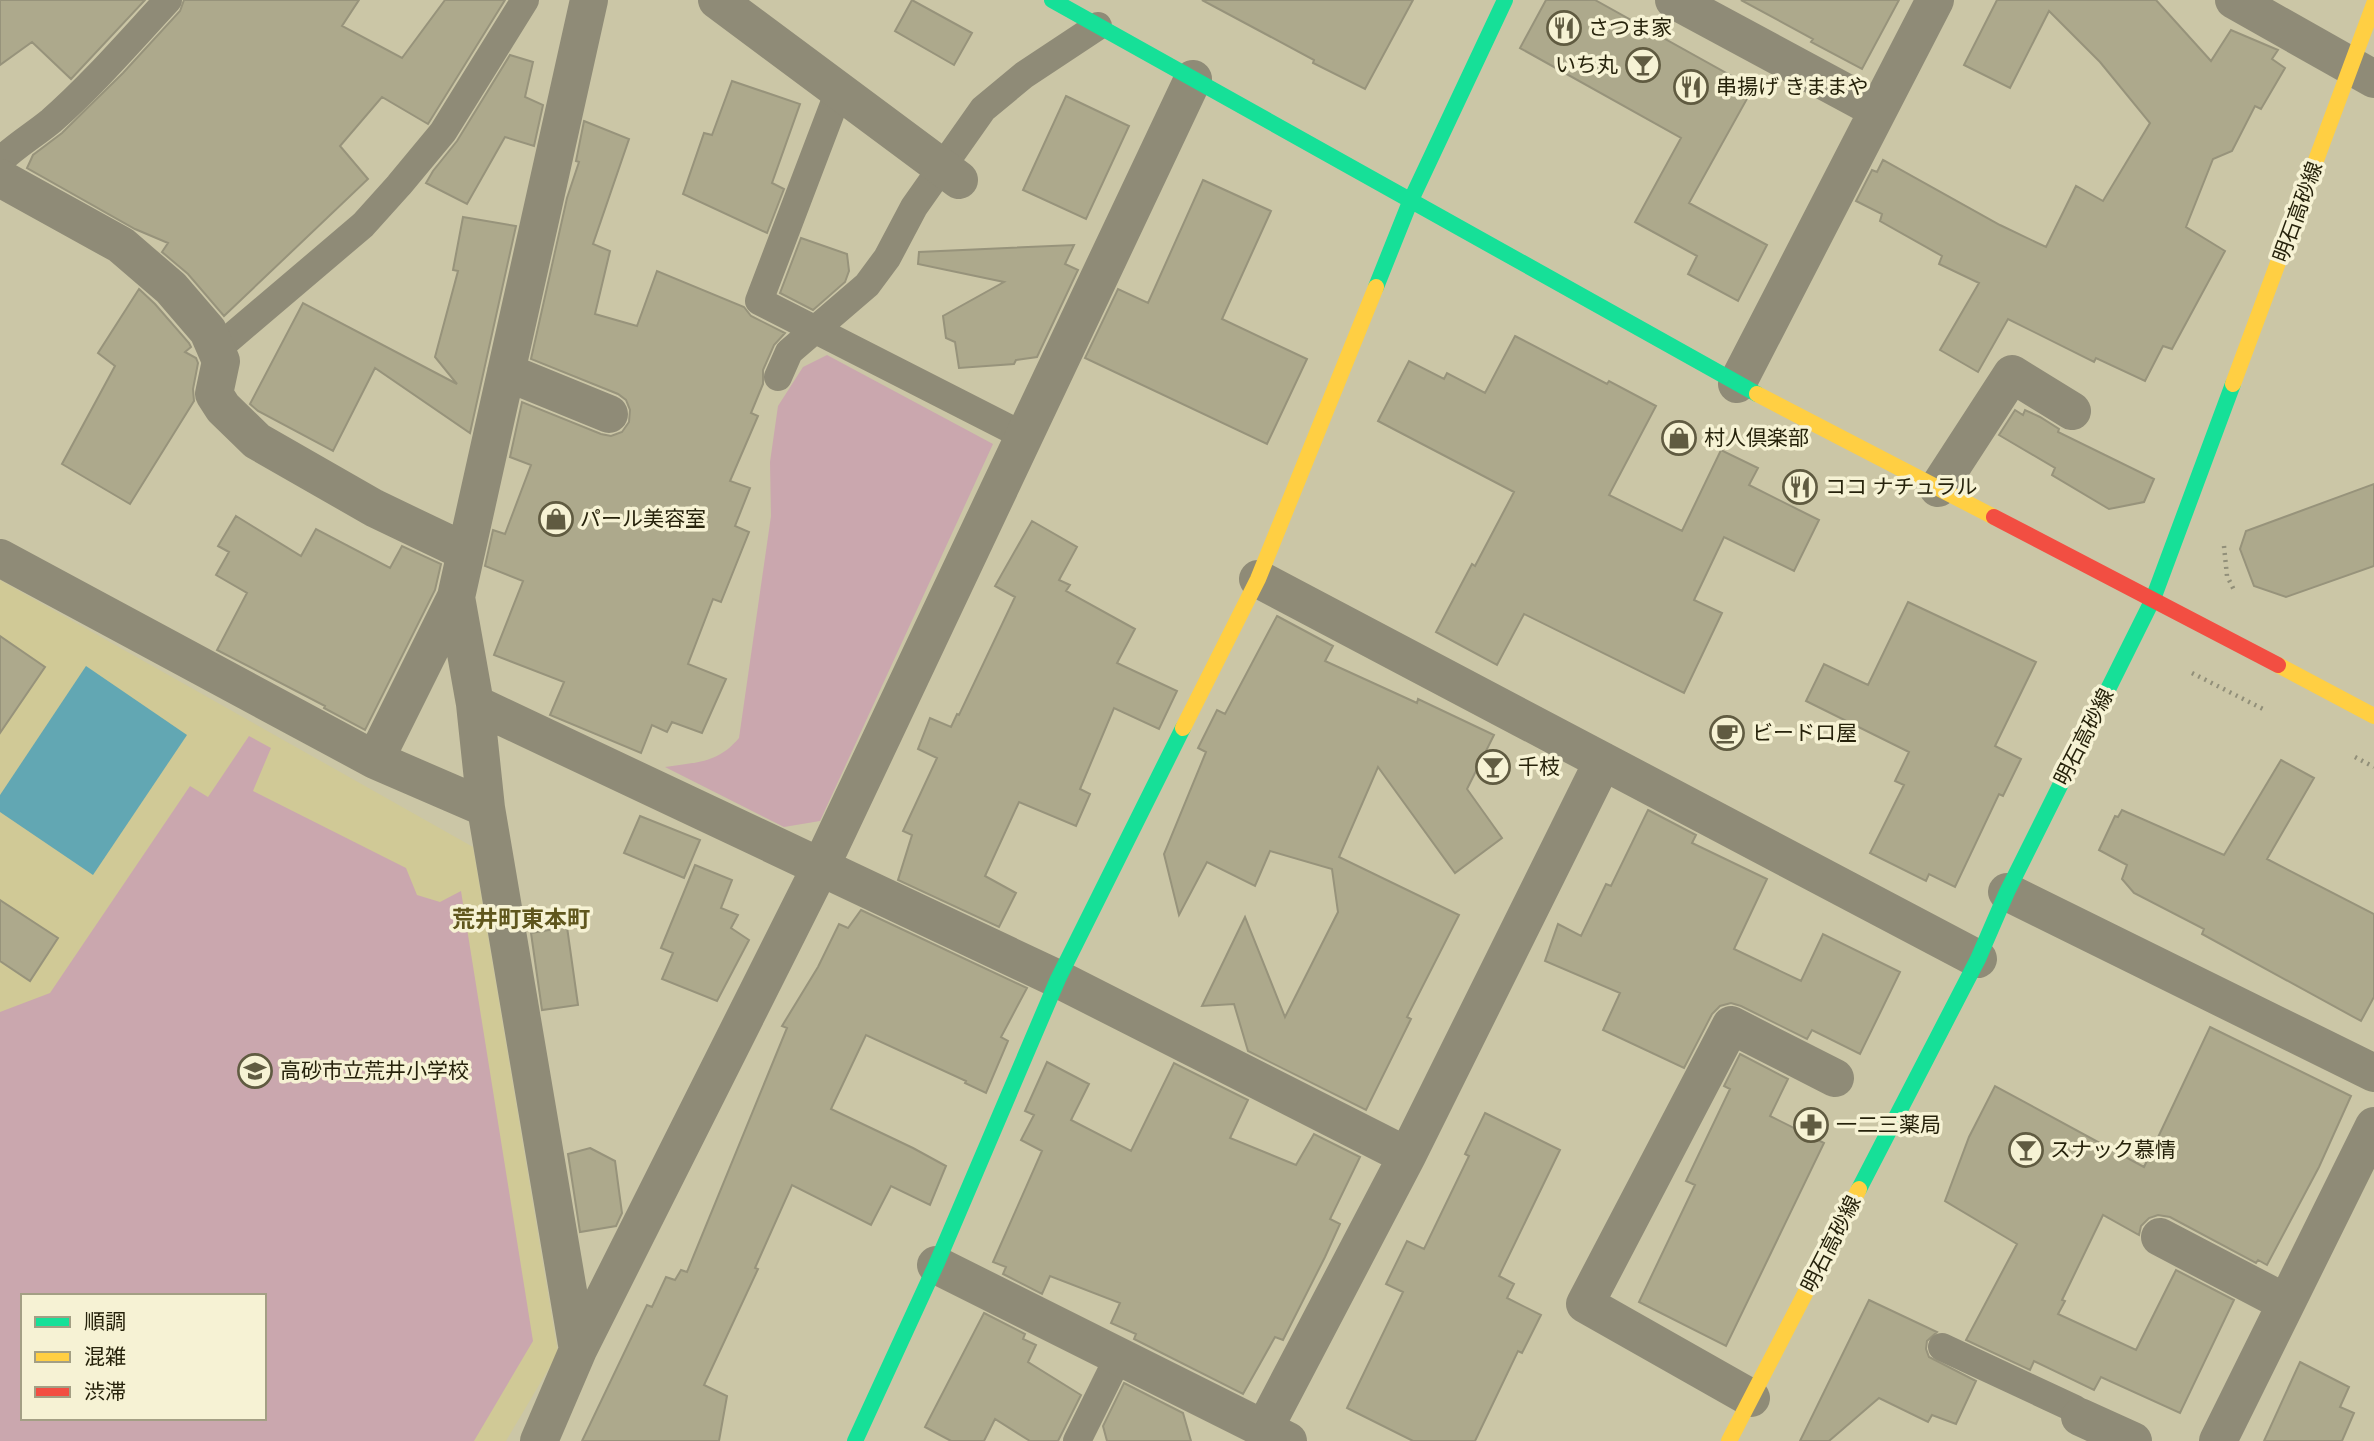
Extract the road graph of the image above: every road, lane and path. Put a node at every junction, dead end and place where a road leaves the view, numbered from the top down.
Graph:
1 (168, 0) edge
2 (525, 0) edge
3 (589, 0) edge
4 (717, 0) edge
5 (1052, 0) edge
6 (1505, 0) edge
7 (1674, 0) edge
8 (1936, 0) edge
9 (2234, 0) edge
10 (2374, 4) edge
11 (1098, 26) junction
12 (2363, 73) edge
13 (1193, 79) junction
14 (839, 91) junction
15 (1878, 110) junction
16 (0, 162) edge
17 (950, 174) junction
18 (0, 177) edge
19 (1410, 202) junction
20 (814, 329) junction
21 (216, 350) junction
22 (506, 372) junction
23 (778, 377) dead end
24 (1737, 384) junction
25 (2072, 411) dead end
26 (609, 414) dead end
27 (1024, 436) junction
28 (1938, 488) junction
29 (466, 552) junction
30 (0, 558) edge
31 (1258, 579) junction
32 (456, 597) junction
33 (2153, 598) junction
34 (475, 704) junction
35 (2374, 716) edge
36 (375, 760) junction
37 (1603, 761) junction
38 (486, 808) junction
39 (820, 868) junction
40 (2007, 892) junction
41 (1978, 959) junction
42 (1058, 979) junction
43 (2374, 1073) edge
44 (1835, 1078) dead end
45 (2374, 1126) edge
46 (1407, 1156) junction
47 (2160, 1237) dead end
48 (936, 1265) junction
49 (2286, 1303) junction
50 (1942, 1347) dead end
51 (578, 1350) junction
52 (1119, 1356) junction
53 (1751, 1398) junction
54 (2080, 1417) joint
55 (1276, 1435) edge
56 (539, 1441) edge
57 (855, 1441) edge
58 (1076, 1441) edge
59 (1729, 1441) edge
60 (2133, 1441) edge
61 (2218, 1441) edge

1 - 16 lane
2 - 21 lane
3 - 22 street
4 - 14 street
5 - 11 street
6 - 19 street
7 - 15 street
8 - 15 street
9 - 12 street
10 - 12 street, 明石高砂線
11 - 13 street
11 - 17 lane
12 - 33 street, 明石高砂線
13 - 19 street
13 - 27 street
14 - 17 street
14 - 20 lane
15 - 24 street
17 - 20 lane
18 - 21 street
19 - 24 street
19 - 31 street
20 - 23 lane
20 - 27 lane
21 - 29 street
22 - 26 street
22 - 29 street
24 - 28 street
25 - 28 street
27 - 39 street
28 - 33 street
29 - 32 street
30 - 36 street
31 - 37 street
31 - 42 street
32 - 34 street
32 - 36 street
33 - 35 street
33 - 40 street, 明石高砂線
34 - 38 street
34 - 39 street
36 - 38 street
37 - 41 street
37 - 46 street
38 - 51 street
39 - 42 street
39 - 51 street
40 - 41 street, 明石高砂線
40 - 43 street
41 - 53 street, 明石高砂線
42 - 46 street
42 - 48 street
44 - 53 street
45 - 49 street
46 - 55 street
47 - 49 street
48 - 52 street
48 - 57 street
49 - 61 street
50 - 54 lane
51 - 56 street
52 - 55 street
52 - 58 lane
53 - 59 street, 明石高砂線
54 - 60 street

